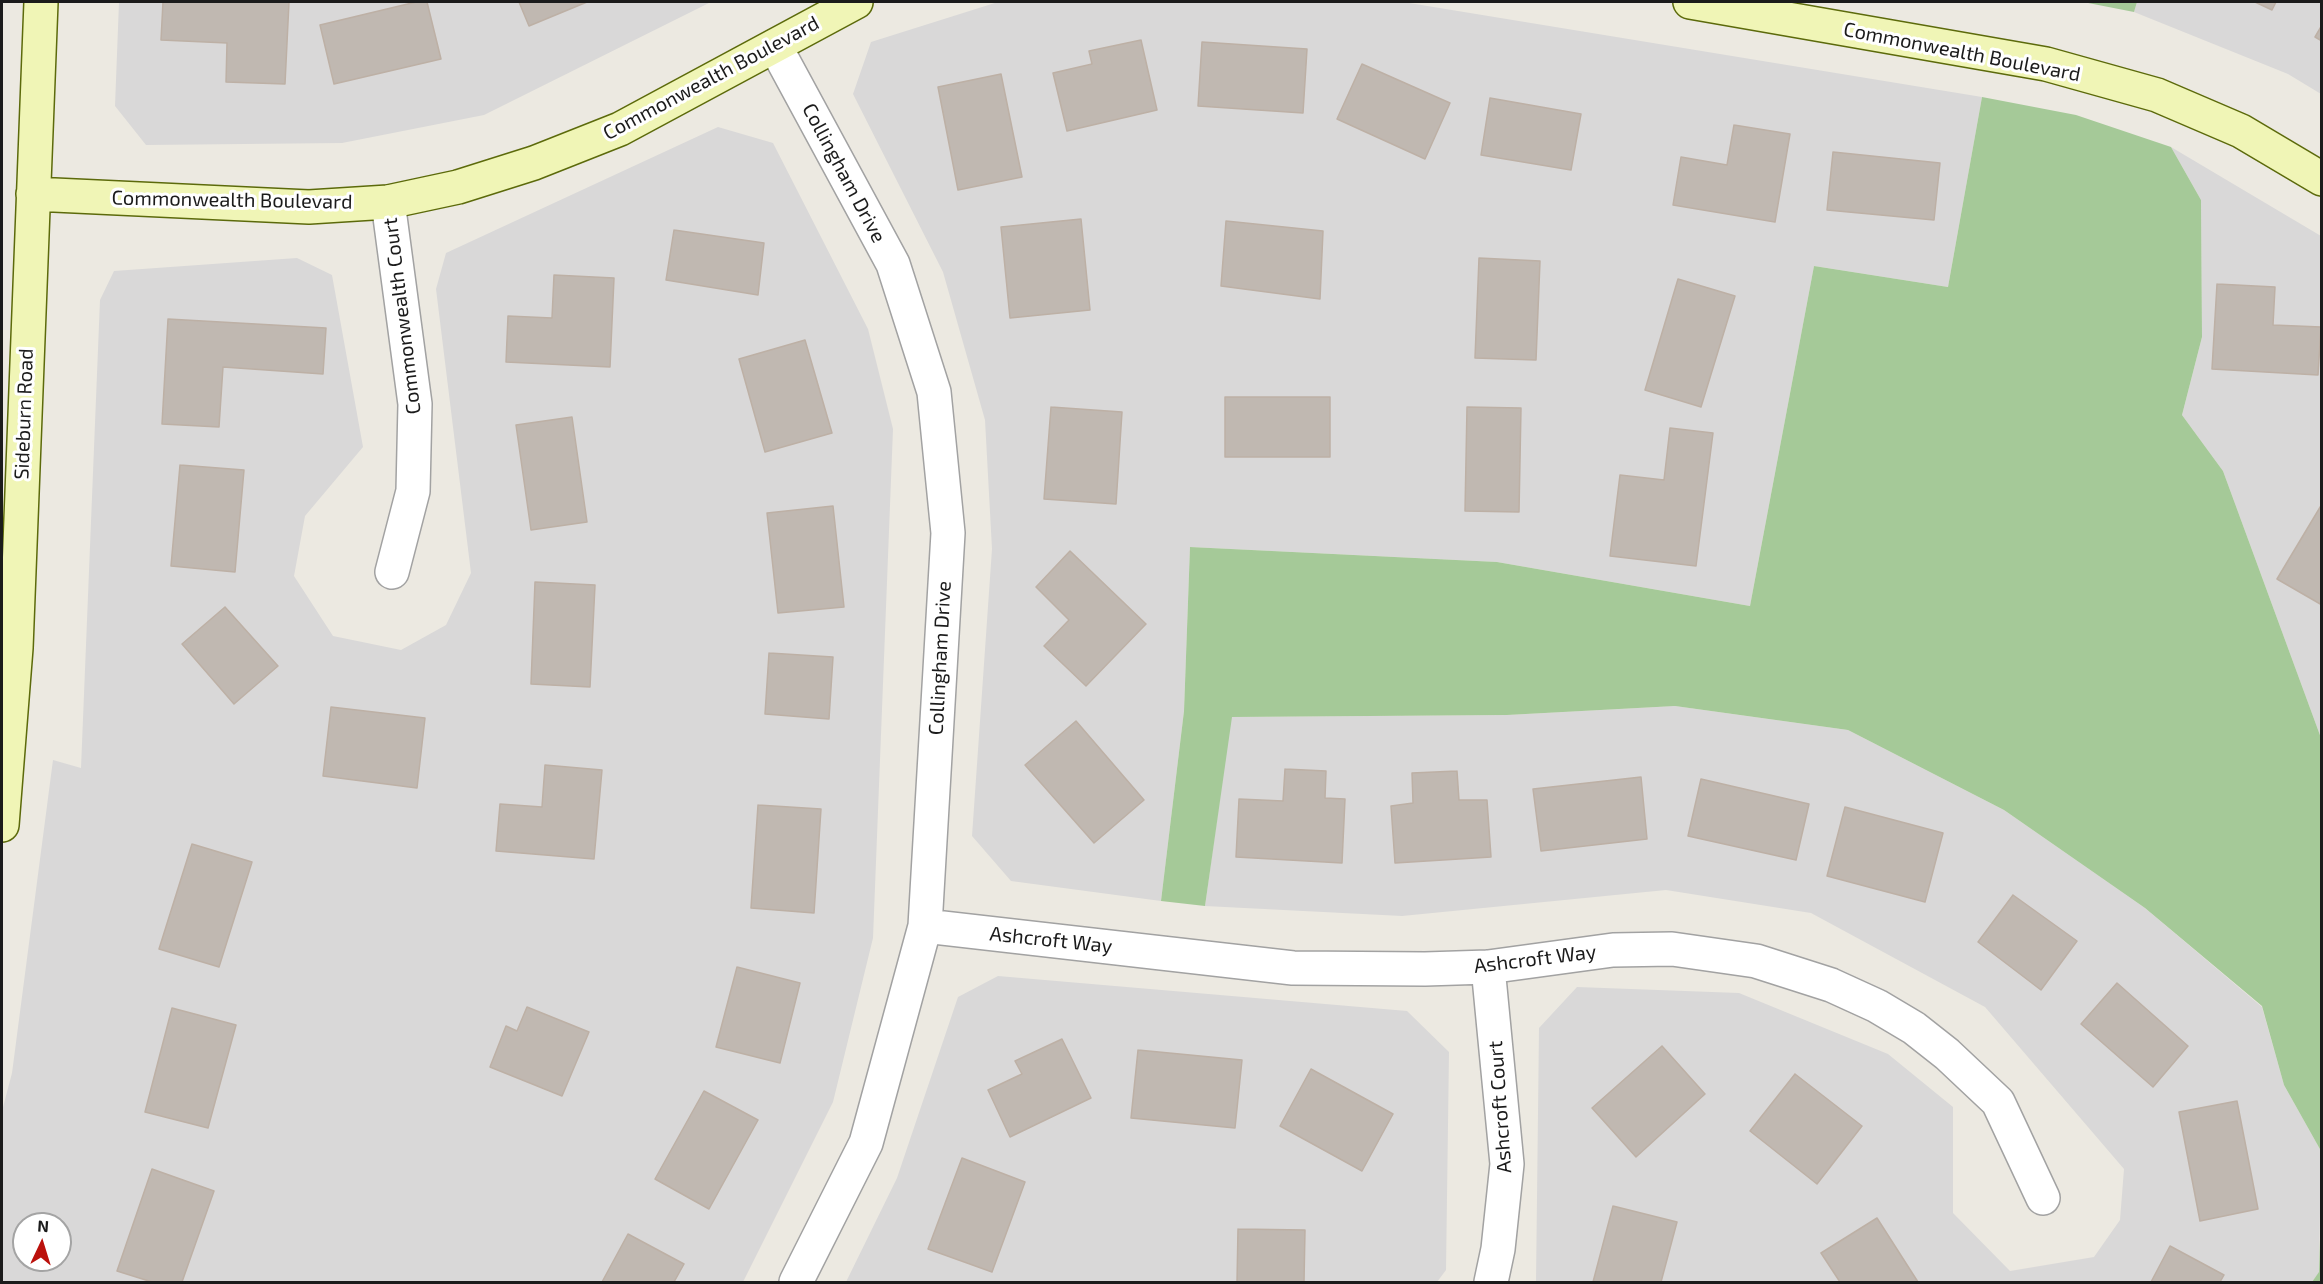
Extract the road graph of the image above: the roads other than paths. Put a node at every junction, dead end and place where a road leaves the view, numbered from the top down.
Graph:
1 (41, 2) edge
2 (856, 2) edge
3 (1690, 2) edge
4 (775, 46) junction
5 (2322, 179) edge
6 (33, 194) junction
7 (388, 202) junction
8 (392, 572) dead end
9 (3, 785) edge
10 (2, 825) edge
11 (925, 926) junction
12 (1488, 967) junction
13 (2043, 1198) dead end
14 (796, 1282) edge
15 (1491, 1282) edge

1 - 6 street, Sideburn Road
2 - 4 street, Commonwealth Boulevard
3 - 5 street, Commonwealth Boulevard
4 - 7 street, Commonwealth Boulevard
4 - 11 street, Collingham Drive
6 - 7 street, Commonwealth Boulevard
6 - 9 street, Sideburn Road
7 - 8 street, Commonwealth Court
9 - 10 street, Sideburn Road
11 - 12 street, Ashcroft Way
11 - 14 street, Collingham Drive
12 - 13 street, Ashcroft Way
12 - 15 street, Ashcroft Court

